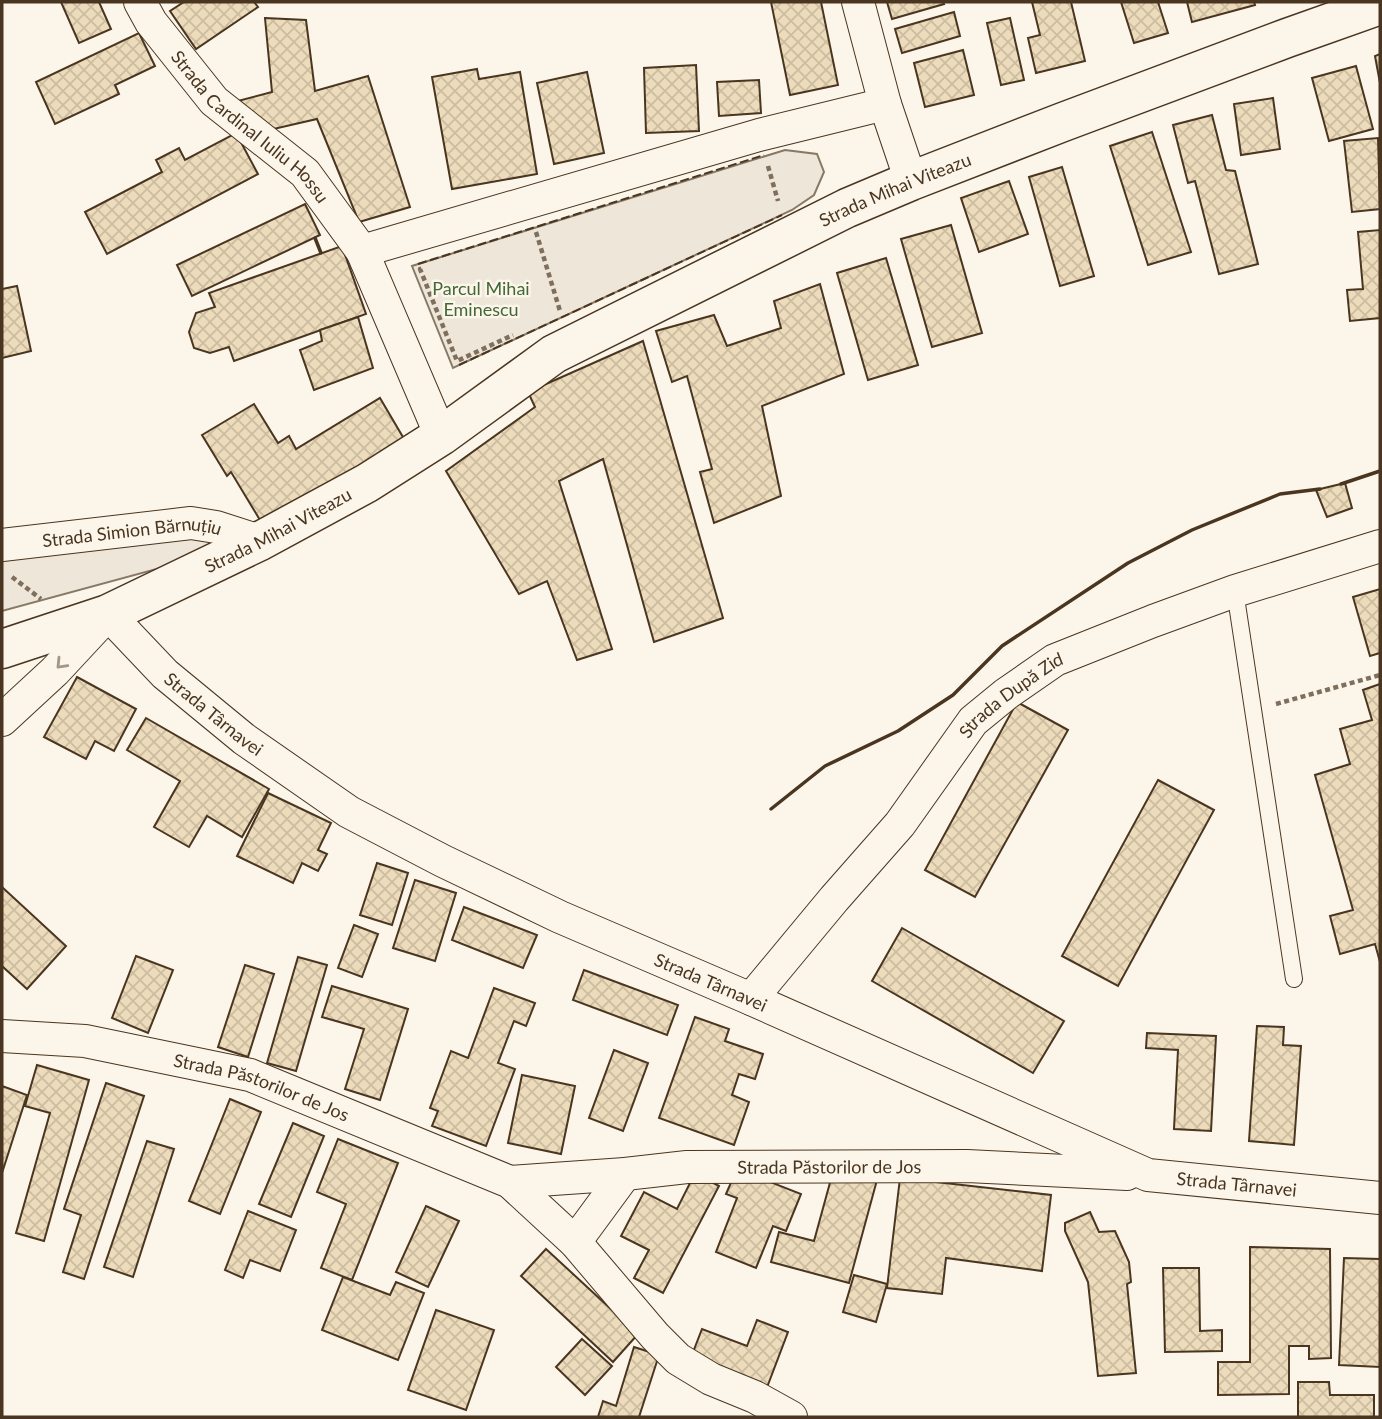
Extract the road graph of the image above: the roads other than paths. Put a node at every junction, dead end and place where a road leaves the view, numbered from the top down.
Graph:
1 (140, 2) edge
2 (858, 2) edge
3 (1380, 5) edge
4 (885, 104) junction
5 (911, 181) junction
6 (362, 251) junction
7 (441, 436) junction
8 (260, 541) junction
9 (2, 545) edge
10 (1380, 546) edge
11 (1235, 591) junction
12 (108, 614) junction
13 (2, 649) edge
14 (2, 720) edge
15 (1294, 979) dead end
16 (751, 999) junction
17 (2, 1036) edge
18 (625, 1174) junction
19 (1148, 1175) junction
20 (510, 1182) junction
21 (1380, 1198) edge
22 (575, 1242) junction
23 (791, 1417) edge

1 - 6 street, Strada Cardinal Iuliu Hossu
2 - 4 street
3 - 5 main road, Strada Mihai Viteazu
4 - 5 street
4 - 6 street
5 - 7 main road, Strada Mihai Viteazu
6 - 7 street
7 - 8 main road, Strada Mihai Viteazu
8 - 9 street, Strada Simion Bărnuțiu
8 - 12 main road, Strada Mihai Viteazu
10 - 11 street, Strada După Zid
11 - 15 lane
11 - 16 street, Strada După Zid
12 - 13 main road, Strada Mihai Viteazu
12 -> 14 street
12 - 16 street, Strada Târnavei
16 - 19 street, Strada Târnavei
17 - 20 street, Strada Păstorilor de Jos
18 - 19 street, Strada Păstorilor de Jos
18 - 20 street, Strada Păstorilor de Jos
18 - 22 street
19 - 21 street, Strada Târnavei
20 - 22 street, Strada Păstorilor de Jos
22 - 23 street, Strada Păstorilor de Jos

